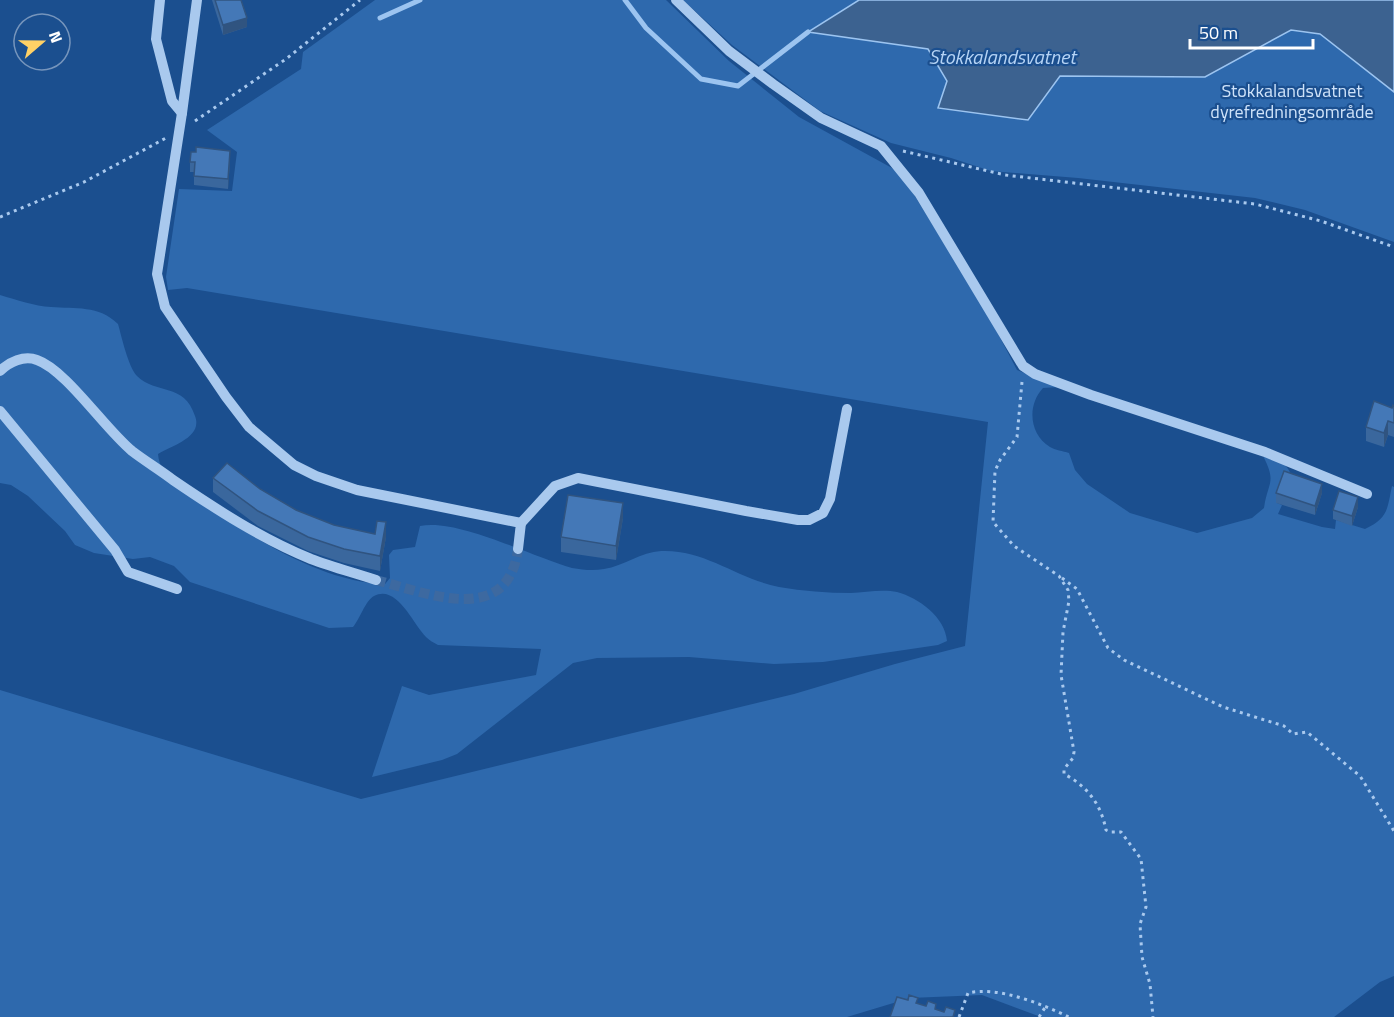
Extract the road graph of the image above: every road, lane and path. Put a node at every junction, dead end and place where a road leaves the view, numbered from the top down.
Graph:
1 (160, 0) edge
2 (197, 0) edge
3 (676, 0) edge
4 (182, 113) junction
5 (881, 146) junction
6 (1394, 247) edge
7 (1023, 366) junction
8 (0, 371) edge
9 (847, 409) dead end
10 (0, 411) edge
11 (1367, 494) dead end
12 (521, 523) junction
13 (518, 549) tunnel mouth
14 (1059, 576) junction
15 (376, 580) tunnel mouth
16 (177, 589) dead end
17 (1394, 831) edge
18 (1046, 1006) junction
19 (959, 1017) edge
20 (1039, 1017) edge
21 (1069, 1017) edge
22 (1153, 1017) edge

1 - 4 lane
2 - 4 lane
3 - 5 lane
4 - 12 lane
5 - 6 path
5 - 7 lane
7 - 11 lane
7 - 14 path
8 - 15 lane
9 - 12 lane
10 - 16 lane
12 - 13 lane
14 - 17 path
14 - 22 path
18 - 19 path
18 - 20 path
18 - 21 path

